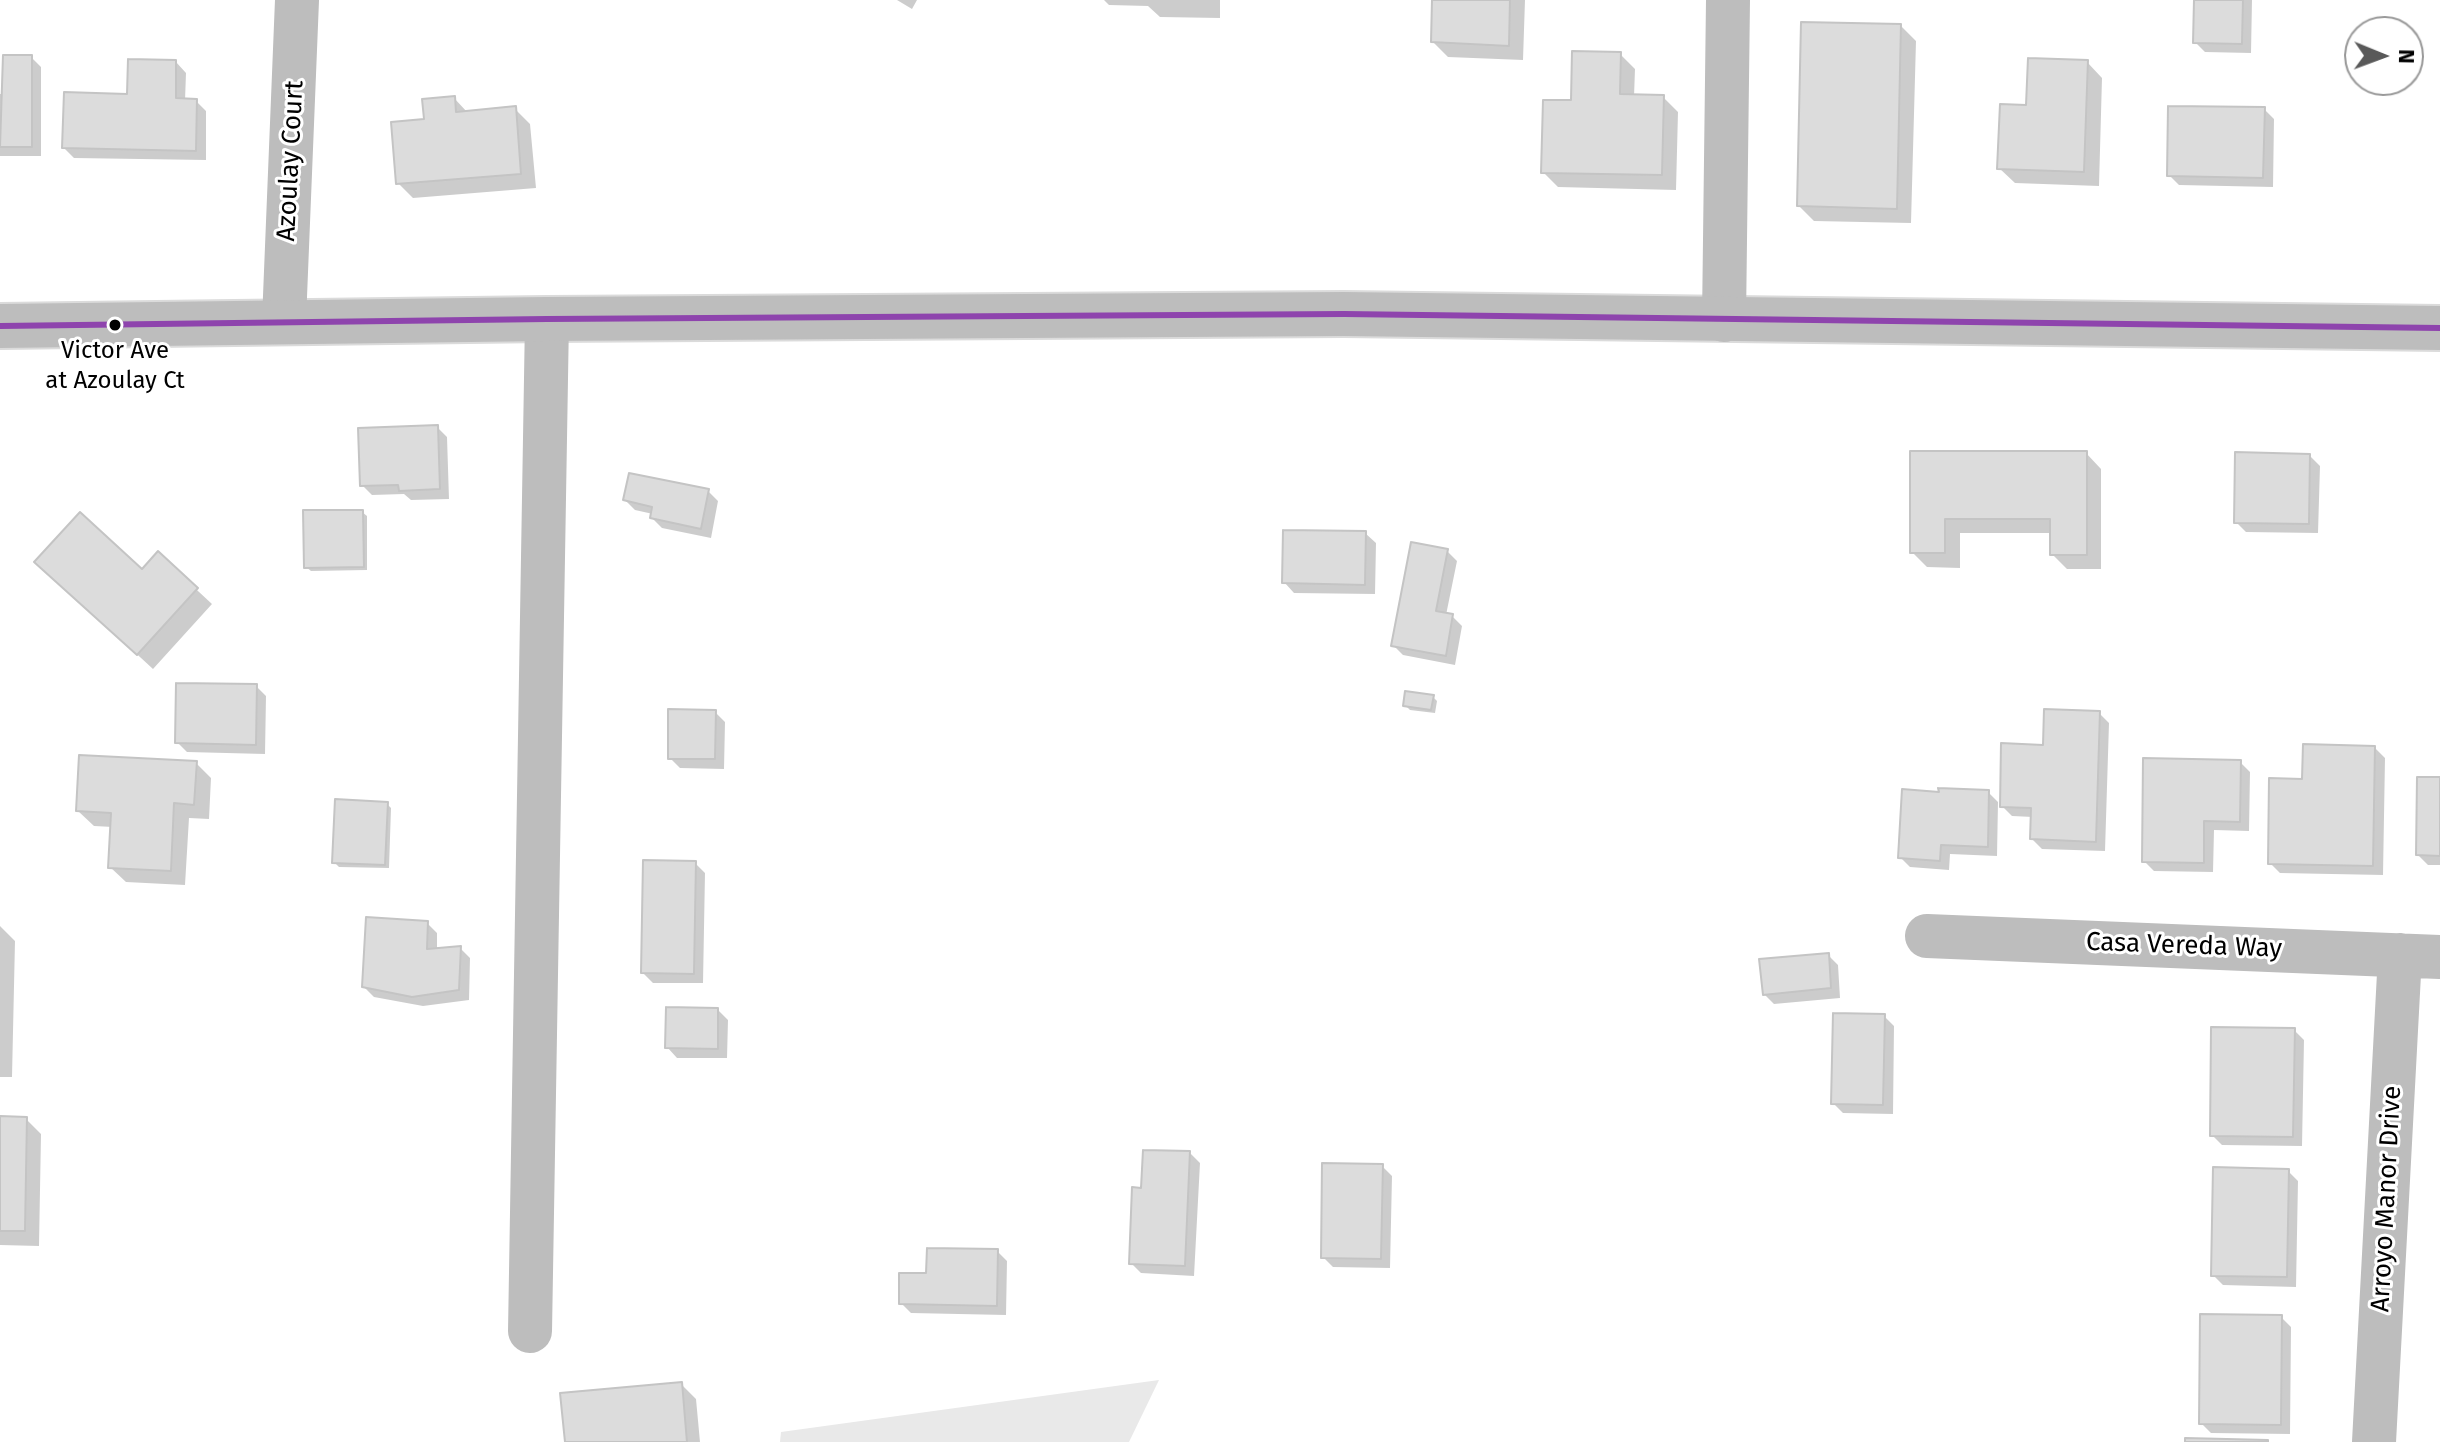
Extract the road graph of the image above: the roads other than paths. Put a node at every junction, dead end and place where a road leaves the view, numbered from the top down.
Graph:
1 (297, 0) edge
2 (1728, 0) edge
3 (547, 319) junction
4 (1724, 320) junction
5 (284, 321) junction
6 (0, 326) edge
7 (2440, 328) edge
8 (1927, 936) dead end
9 (2420, 956) edge
10 (530, 1331) dead end
11 (2374, 1442) edge

1 - 5 main road, Azoulay Court
2 - 4 main road
3 - 4 main road
3 - 5 main road
3 - 10 main road
4 - 7 main road
5 - 6 main road
8 - 9 main road, Casa Vereda Way
9 - 11 main road, Arroyo Manor Drive

